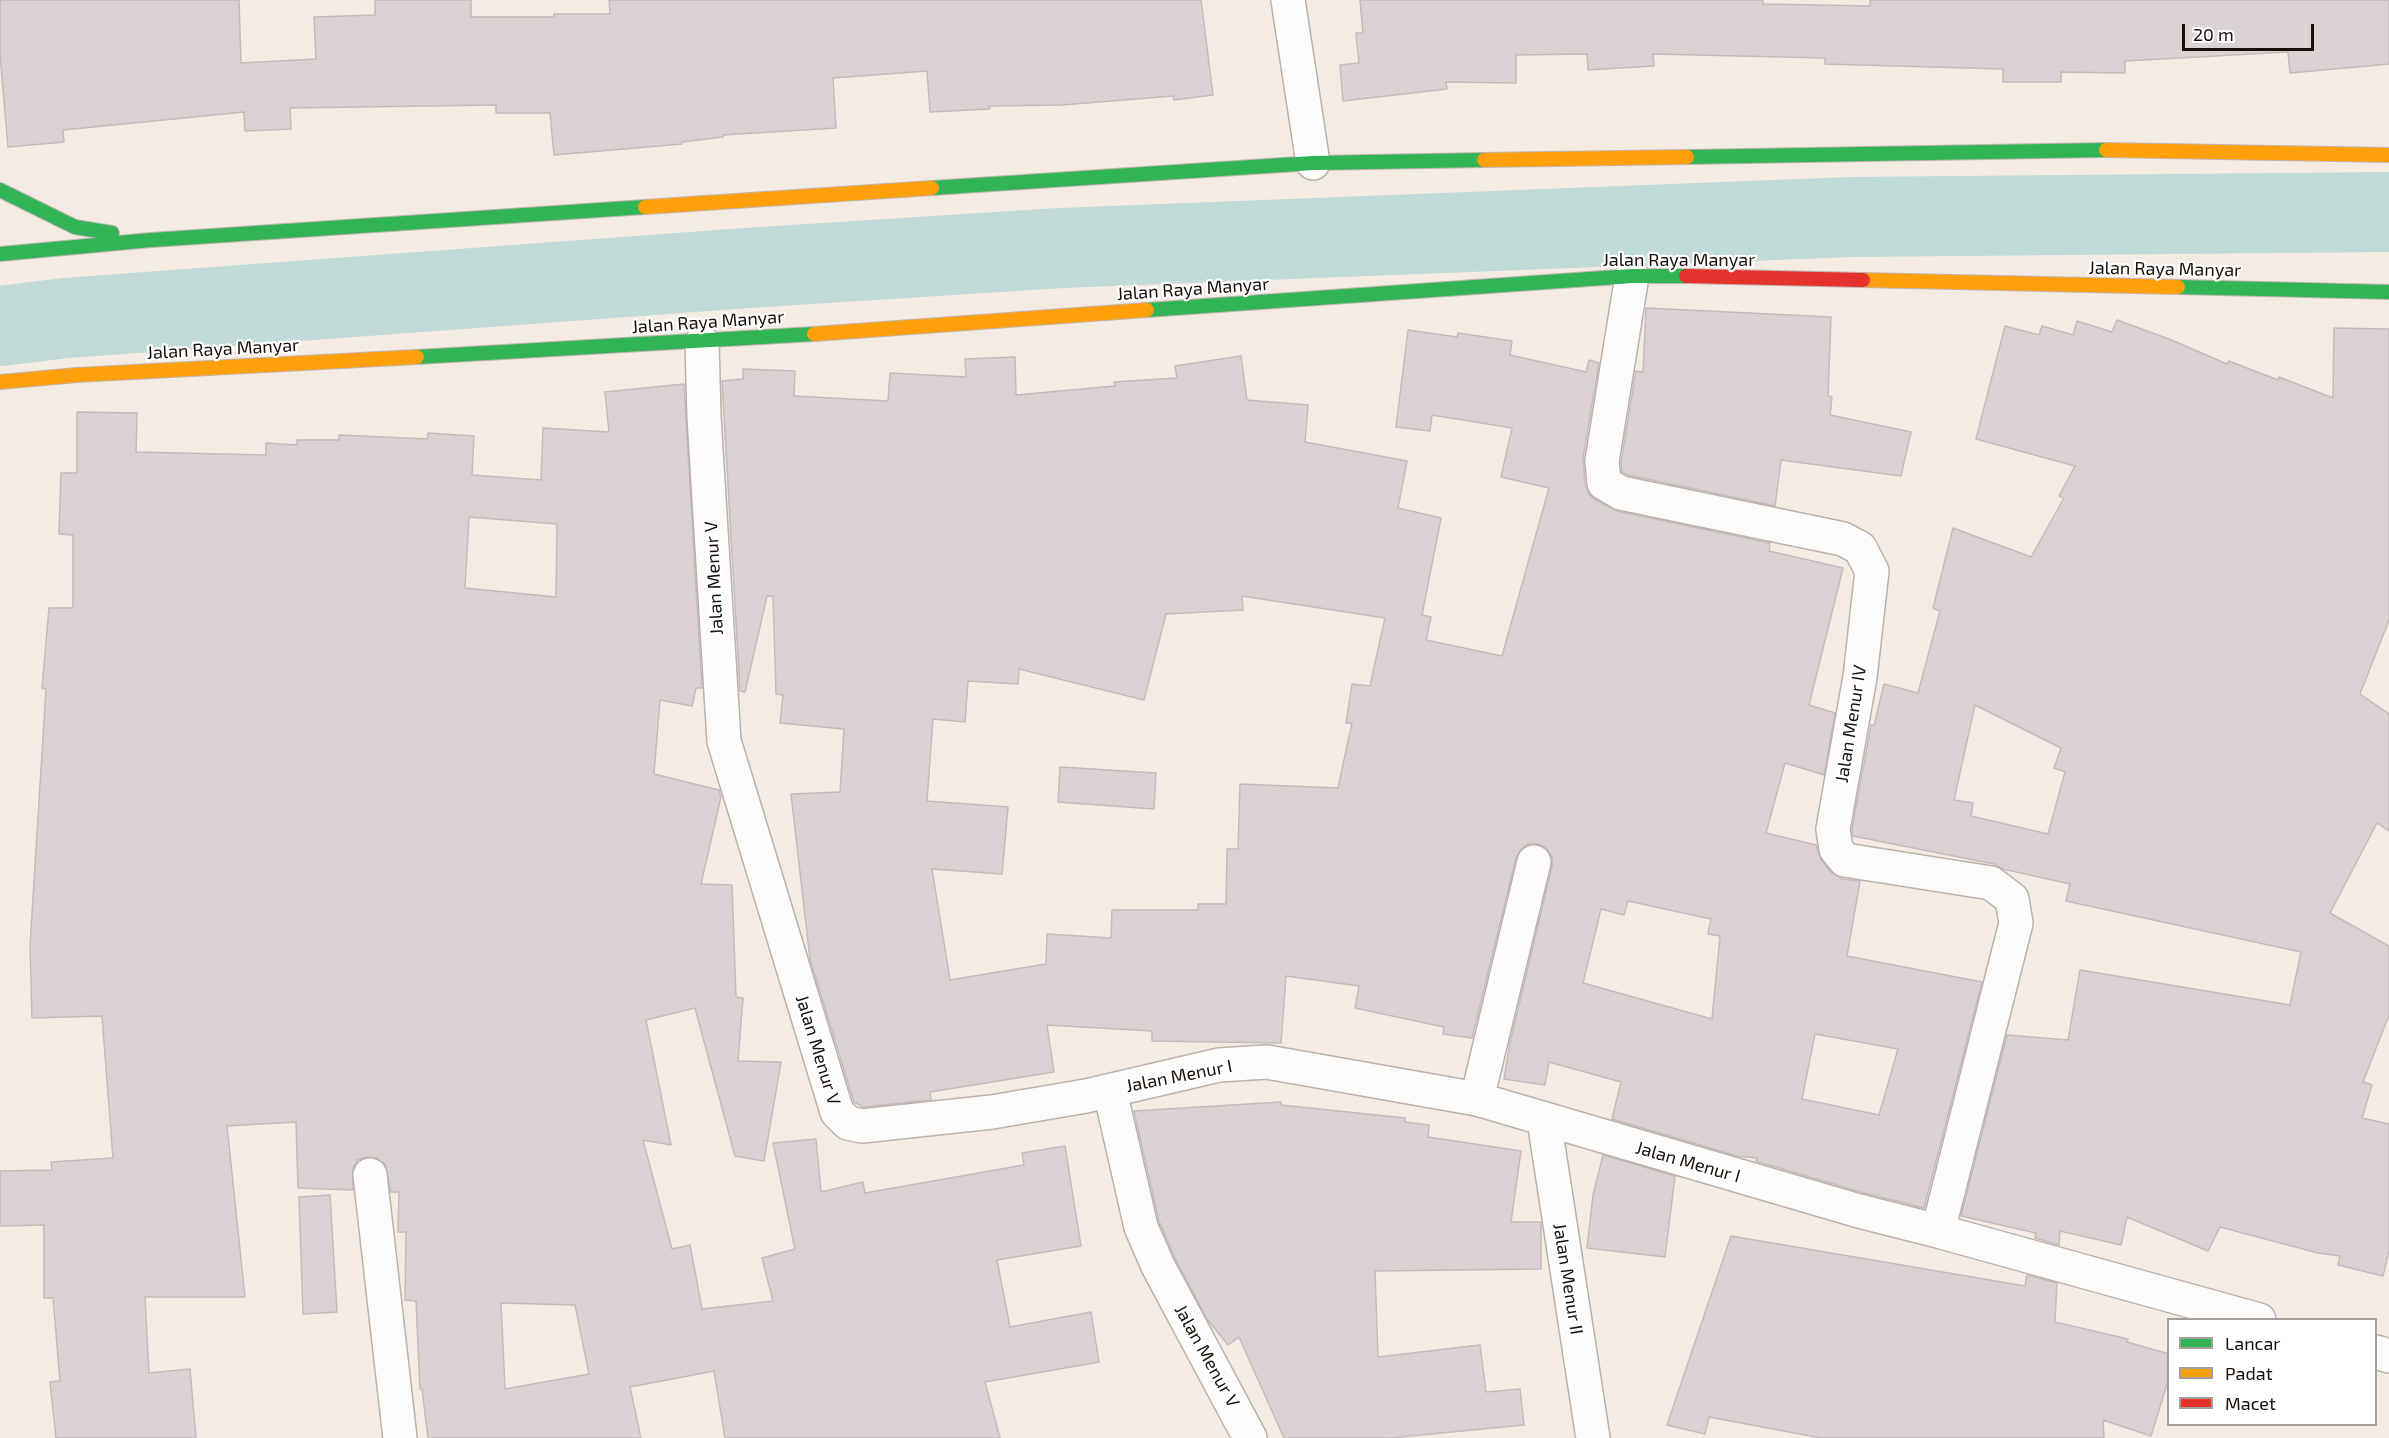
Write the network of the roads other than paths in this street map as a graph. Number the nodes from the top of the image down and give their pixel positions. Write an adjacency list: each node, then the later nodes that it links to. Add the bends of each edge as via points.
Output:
1 (1288, 0): 3 (street)
2 (2389, 155): 3 (main road, via 2136,149)
3 (1313, 163): 5 (main road)
4 (0, 190): 5 (main road, via 75,227)
5 (152, 240): 6 (main road)
6 (0, 254)
7 (1632, 276): 8 (main road, Jalan Raya Manyar); 9 (main road, Jalan Raya Manyar); 16 (street, Jalan Menur IV, via 1602,461 1604,483 1621,493 1843,539 1860,548 1872,571 1860,677 1833,829 1836,849 1845,860 1991,883 2012,899 2016,923)
8 (2389, 292)
9 (702, 342): 10 (main road, Jalan Raya Manyar); 12 (street, Jalan Menur V, via 724,741 837,1112 848,1123 862,1126 992,1112)
10 (0, 382)
11 (1534, 862): 13 (street)
12 (1110, 1091): 13 (street, Jalan Menur I, via 1219,1065 1267,1062); 19 (street, Jalan Menur V, via 1141,1227)
13 (1477, 1099): 14 (street, Jalan Menur I)
14 (1544, 1120): 16 (street, Jalan Menur I); 20 (street, Jalan Menur II)
15 (370, 1175): 18 (street)
16 (1938, 1231): 17 (street, Jalan Menur I)
17 (2252, 1318)
18 (400, 1438)
19 (1250, 1438)
20 (1593, 1438)

